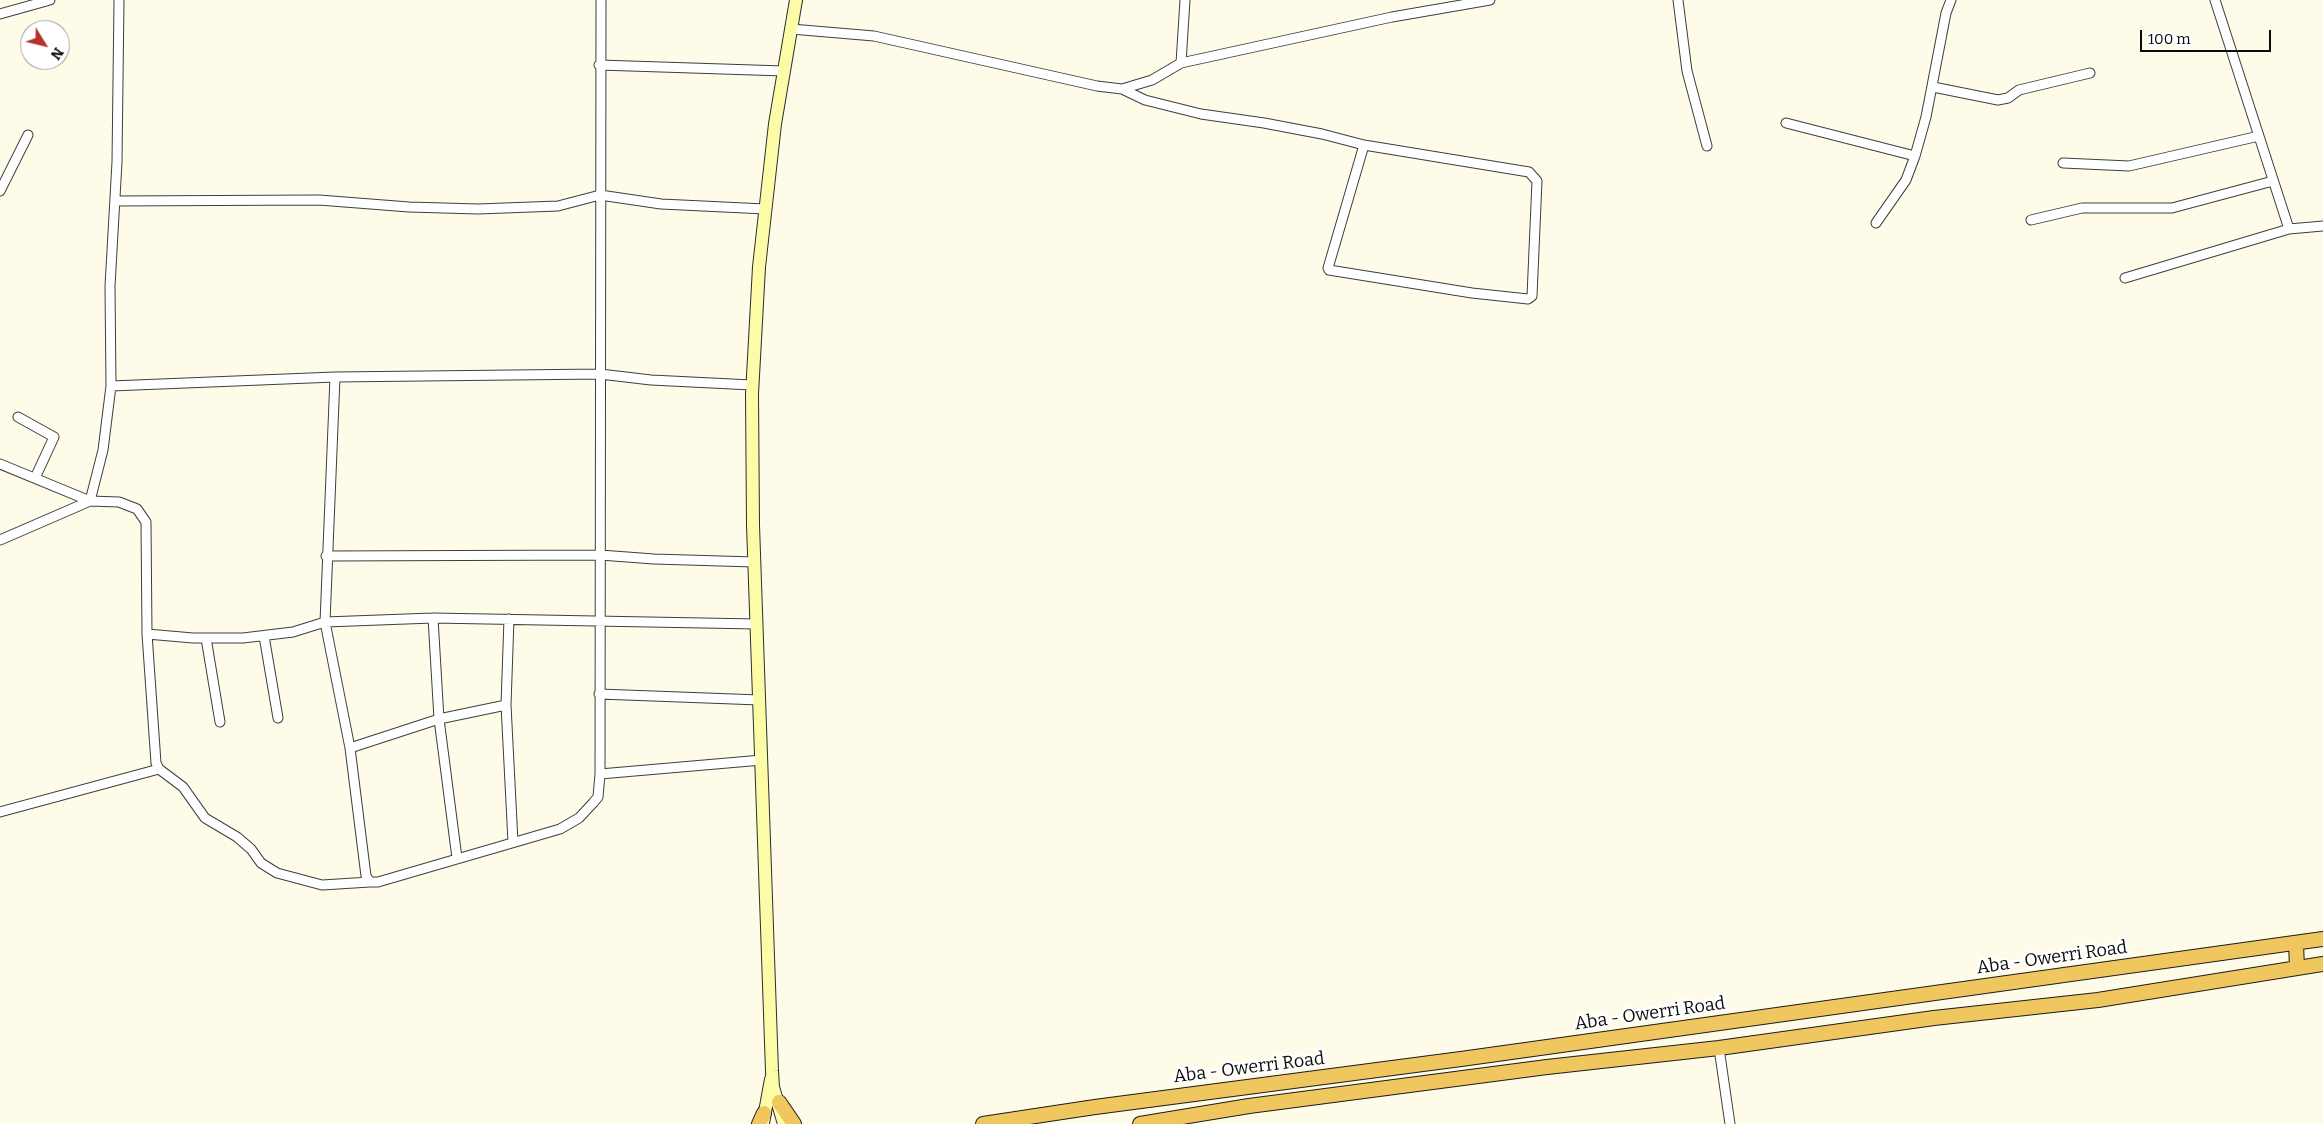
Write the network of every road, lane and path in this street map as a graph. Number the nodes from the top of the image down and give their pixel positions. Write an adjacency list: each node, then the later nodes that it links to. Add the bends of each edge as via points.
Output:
1 (50, 0): 10 (street)
2 (119, 0): 28 (street)
3 (600, 0): 13 (street)
4 (796, 0): 11 (main road)
5 (1184, 0): 12 (street)
6 (1490, 0): 12 (street, via 1392,17)
7 (1678, 0): 22 (street, via 1687,71)
8 (1951, 0): 16 (street)
9 (2214, 0): 20 (street)
10 (0, 14)
11 (791, 30): 14 (main road); 17 (street, via 874,36)
12 (1181, 63): 17 (street, via 1152,80)
13 (599, 65): 14 (street); 27 (street)
14 (784, 71): 29 (main road)
15 (2090, 74): 16 (street, via 2019,90 1998,100)
16 (1933, 87): 23 (street)
17 (1122, 89): 21 (street, via 1145,100 1201,114 1312,132)
18 (1786, 123): 23 (street)
19 (28, 135): 26 (street)
20 (2259, 136): 24 (street, via 2129,166); 25 (street)
21 (1364, 145): 21 (street, via 1533,175 1537,181 1532,296 1528,300 1472,293 1329,270)
22 (1707, 146)
23 (1915, 156): 31 (street, via 1906,180)
24 (2062, 163)
25 (2273, 181): 30 (street, via 2172,208 2082,208); 33 (street)
26 (0, 191)
27 (600, 196): 28 (street, via 558,206 478,208 320,200); 29 (street, via 661,204); 35 (street)
28 (115, 201): 38 (street, via 110,286)
29 (765, 209): 37 (main road)
30 (2031, 220)
31 (1876, 223)
32 (2323, 226): 33 (street)
33 (2289, 229): 34 (street)
34 (2125, 278)
35 (600, 374): 36 (street); 37 (street, via 651,380); 44 (street)
36 (335, 377): 38 (street); 45 (street)
37 (752, 384): 46 (main road)
38 (110, 386): 42 (street, via 102,450)
39 (18, 417): 41 (street, via 54,437)
40 (0, 464): 41 (street)
41 (35, 478): 42 (street)
42 (90, 501): 43 (street); 52 (street, via 120,502 136,509 146,522)
43 (0, 540)
44 (600, 555): 45 (street); 46 (street); 49 (street)
45 (326, 556): 50 (street)
46 (754, 562): 51 (main road)
47 (433, 618): 48 (street); 50 (street); 59 (street)
48 (509, 620): 49 (street); 57 (street)
49 (599, 621): 51 (street); 55 (street)
50 (325, 622): 53 (street, via 293,632); 61 (street)
51 (757, 624): 56 (main road)
52 (147, 634): 54 (street); 63 (street)
53 (264, 636): 54 (street); 58 (street)
54 (206, 638): 60 (street)
55 (599, 694): 56 (street); 64 (street)
56 (760, 700): 62 (main road)
57 (506, 705): 59 (street); 66 (street)
58 (278, 718)
59 (439, 719): 61 (street); 67 (street)
60 (220, 722)
61 (350, 748): 68 (street, via 366,876)
62 (762, 760): 64 (street); 75 (main road)
63 (159, 769): 65 (street); 68 (street, via 183,787 205,818 238,837 261,863 276,872 322,885)
64 (600, 774): 66 (street, via 598,797 579,818 560,829)
65 (0, 812)
66 (513, 842): 67 (street)
67 (457, 858): 68 (street)
68 (370, 882)
69 (2323, 939): 70 (highway, Aba - Owerri Road)
70 (2296, 943): 72 (highway); 74 (highway, Aba - Owerri Road)
71 (2323, 964): 72 (highway)
72 (2297, 968): 73 (highway, via 2098,1000 1928,1019)
73 (1719, 1048): 76 (highway); 83 (street)
74 (1461, 1059): 76 (highway); 81 (highway, Aba - Owerri Road)
75 (772, 1071): 77 (main road); 78 (main road)
76 (1462, 1078): 82 (highway)
77 (778, 1102): 79 (main road); 80 (highway)
78 (762, 1120)
79 (784, 1124)
80 (794, 1124)
81 (983, 1124)
82 (1140, 1124)
83 (1730, 1124)

